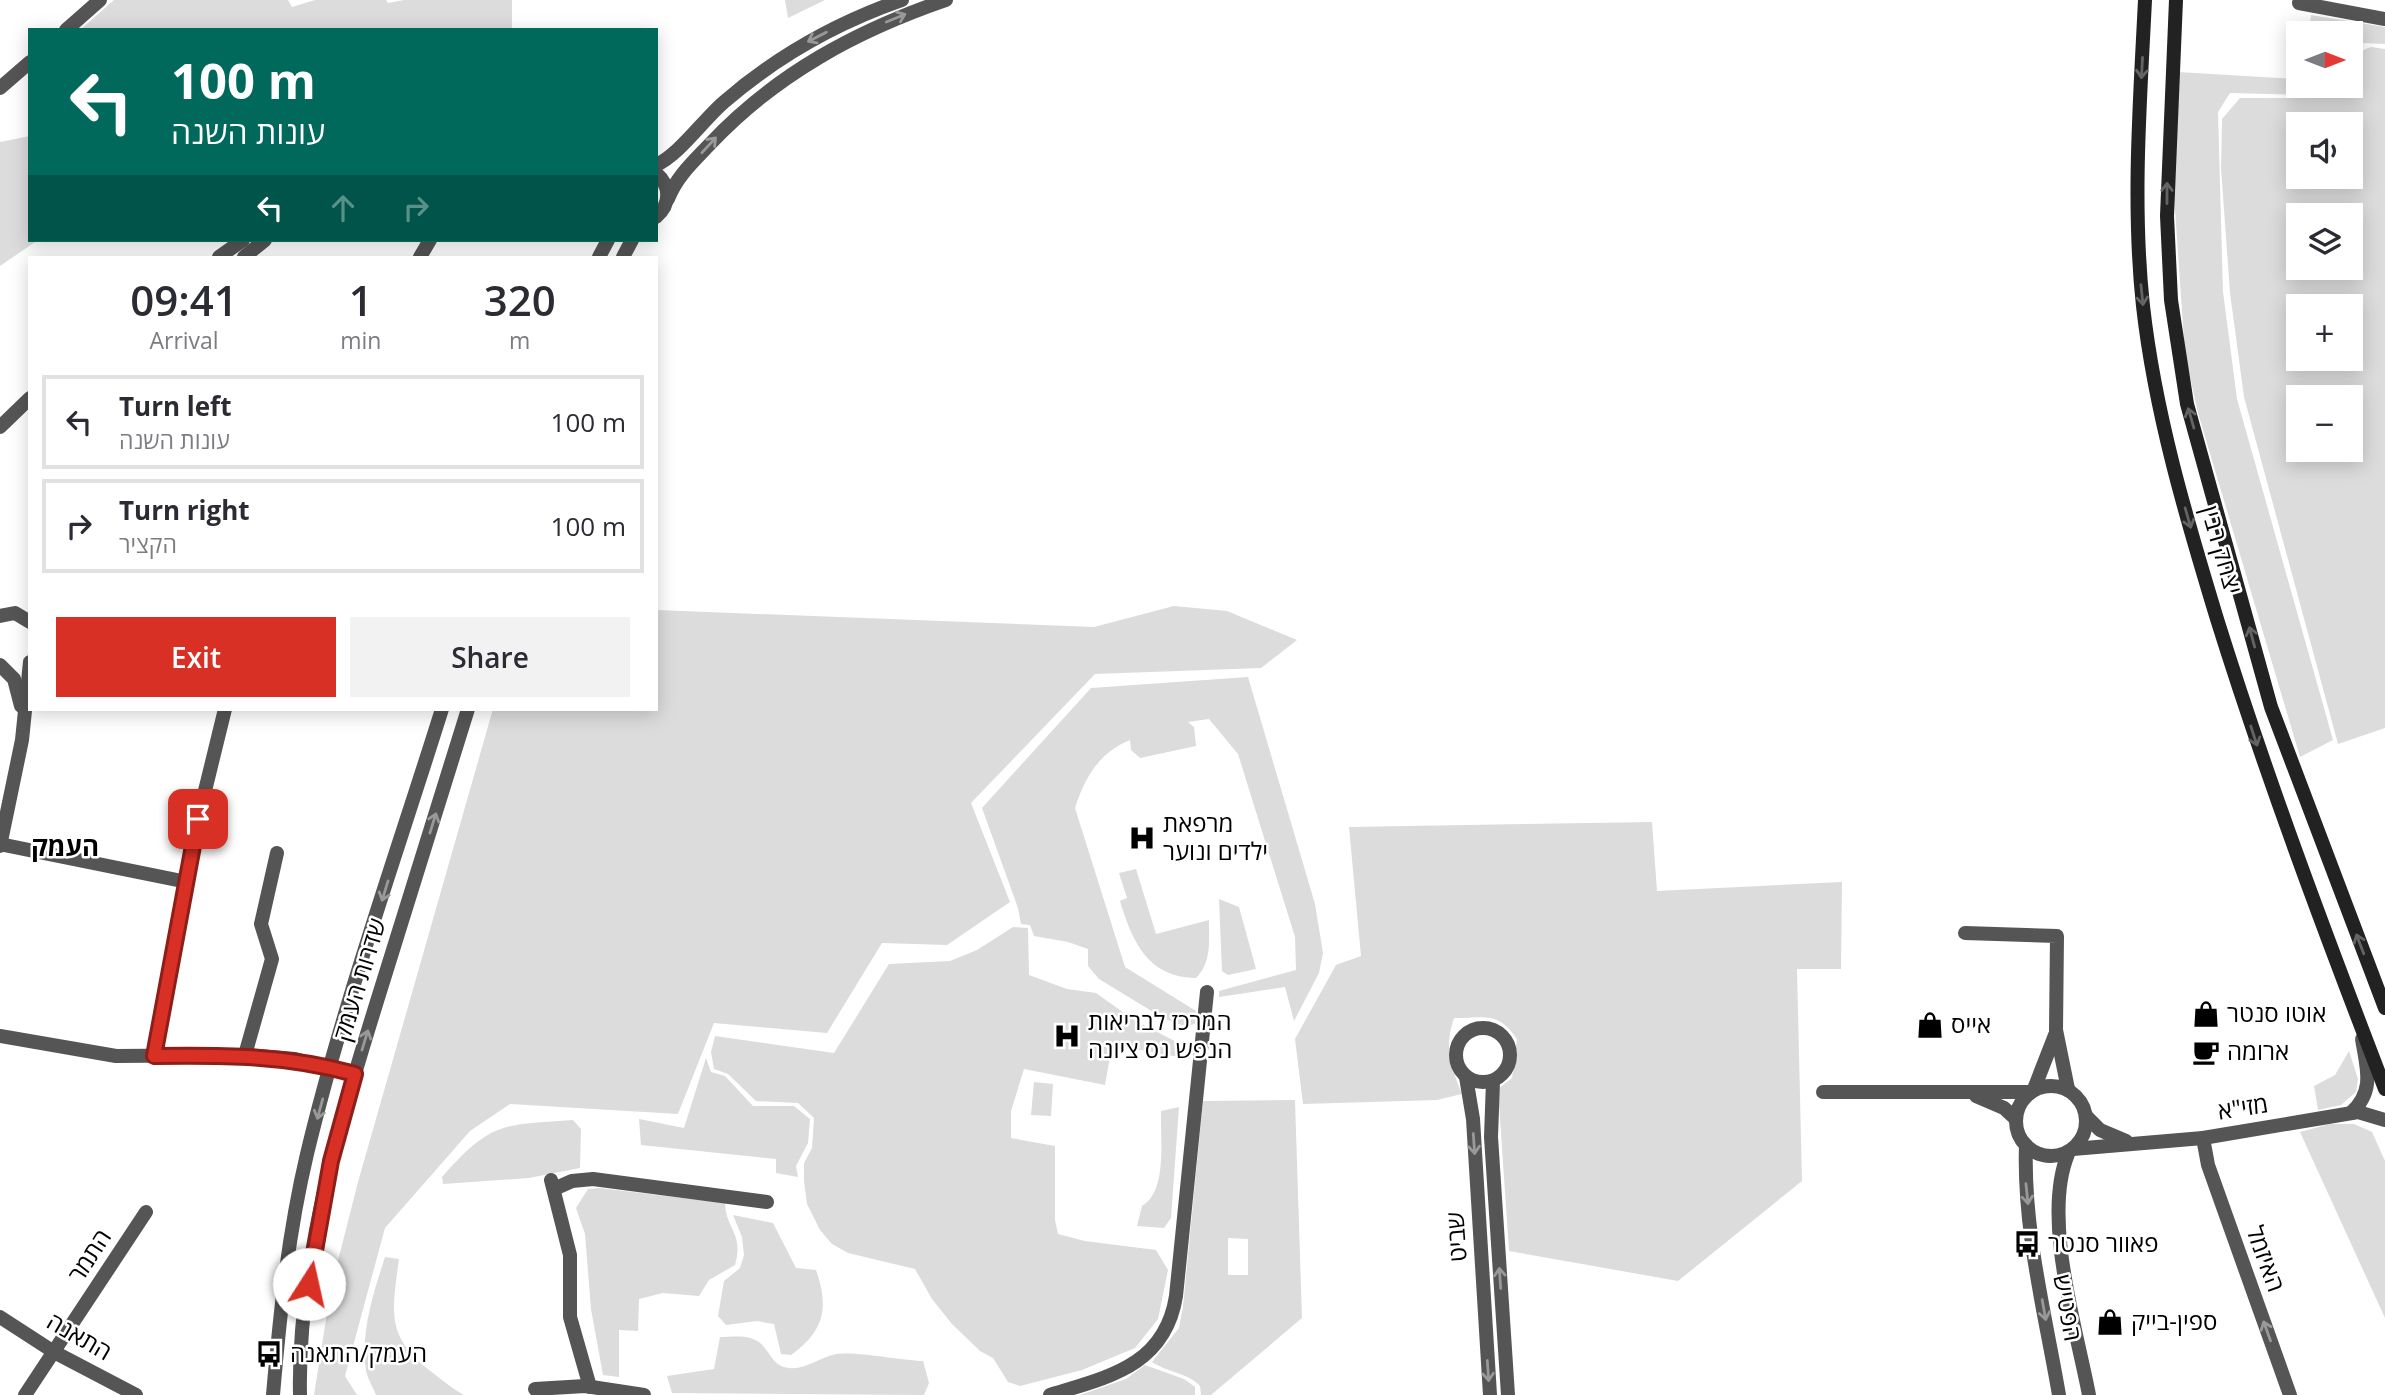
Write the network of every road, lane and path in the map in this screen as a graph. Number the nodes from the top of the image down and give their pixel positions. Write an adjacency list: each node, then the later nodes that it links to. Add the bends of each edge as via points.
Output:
1 (100, 0): 8 (street)
2 (902, 0): 11 (street, one-way to 11, via 842,24 784,56 723,103)
3 (946, 0): 13 (street, one-way to 3, via 677,179 717,136 787,76 846,40)
4 (2145, 0): 36 (main road, יצחק רבין, one-way to 36, via 2137,202 2140,280 2154,383 2204,577 2264,768)
5 (2176, 1): 35 (main road, יצחק רבין, one-way to 5, via 2271,707 2187,404 2173,313 2167,216)
6 (2299, 3): 7 (street)
7 (2385, 19)
8 (68, 28)
9 (28, 64): 10 (street)
10 (0, 88)
11 (658, 164)
12 (658, 175): 13 (street, via 666,185)
13 (668, 199): 14 (street)
14 (658, 214)
15 (240, 242): 17 (street)
16 (263, 242): 18 (street)
17 (220, 256)
18 (245, 256)
19 (28, 400): 20 (street)
20 (0, 426)
21 (0, 616): 22 (street)
22 (27, 617)
23 (28, 660): 24 (street)
24 (0, 664): 29 (street, via 14,679)
25 (28, 681): 29 (street)
26 (225, 711): 32 (street)
27 (441, 711): 41 (street, שדרות העמק, one-way to 41)
28 (467, 711): 42 (street, שדרות העמק, one-way to 28)
29 (24, 724): 30 (street)
30 (0, 845): 32 (street)
31 (277, 853): 39 (street, via 261,924 272,959)
32 (187, 883): 40 (street)
33 (1965, 933): 37 (street, via 2057,936)
34 (1207, 992): 69 (street, via 1176,1296 1167,1328 1151,1350 1130,1366)
35 (2385, 1008)
36 (2360, 1024): 46 (main road, יצחק רבין); 50 (street, via 2368,1088)
37 (2056, 1030): 45 (street); 47 (street)
38 (0, 1035): 40 (street, via 116,1056)
39 (245, 1055): 40 (street); 41 (street)
40 (154, 1056)
41 (331, 1067): 42 (street); 66 (street, שדרות העמק, one-way to 66, via 294,1221)
42 (355, 1074): 67 (street, שדרות העמק, via 331,1161 305,1305)
43 (1466, 1077): 44 (street); 44 (street, via 1458,1066 1458,1045 1472,1030 1483,1028 1502,1036 1510,1056 1508,1066); 70 (street, שביט, one-way to 70)
44 (1493, 1081): 71 (street, שביט, one-way to 44, via 1491,1137)
45 (2068, 1089): 47 (street, via 2045,1086); 51 (street, via 2083,1105)
46 (2385, 1089)
47 (2032, 1091): 49 (street); 52 (street, via 2018,1108)
48 (1823, 1092): 49 (street)
49 (1968, 1093): 52 (street, via 1996,1103)
50 (2351, 1114): 53 (street, מזי"א); 54 (street, מזי"א)
51 (2086, 1116): 55 (street, מזי"א, via 2111,1137); 57 (street, via 2083,1134)
52 (2016, 1119): 56 (street)
53 (2385, 1120)
54 (2203, 1138): 55 (street, מזי"א); 74 (street, האיזמל, one-way to 54, via 2208,1165)
55 (2141, 1142): 57 (street, מזי"א)
56 (2025, 1145): 57 (street, via 2044,1155); 72 (street, הפטיש, one-way to 72, via 2032,1243)
57 (2070, 1152): 73 (street, הפטיש, via 2060,1173 2056,1206)
58 (766, 1202): 62 (street, via 593,1179 552,1184 570,1255 570,1317)
59 (146, 1212): 61 (street, התמר)
60 (0, 1317): 61 (street, התאנה)
61 (54, 1352): 64 (street, התמר); 65 (street, התאנה)
62 (590, 1387): 63 (street); 68 (street)
63 (536, 1389)
64 (25, 1395)
65 (136, 1395)
66 (273, 1395)
67 (300, 1395)
68 (645, 1395)
69 (1050, 1395)
70 (1489, 1395)
71 (1508, 1395)
72 (2059, 1395)
73 (2089, 1395)
74 (2290, 1395)

